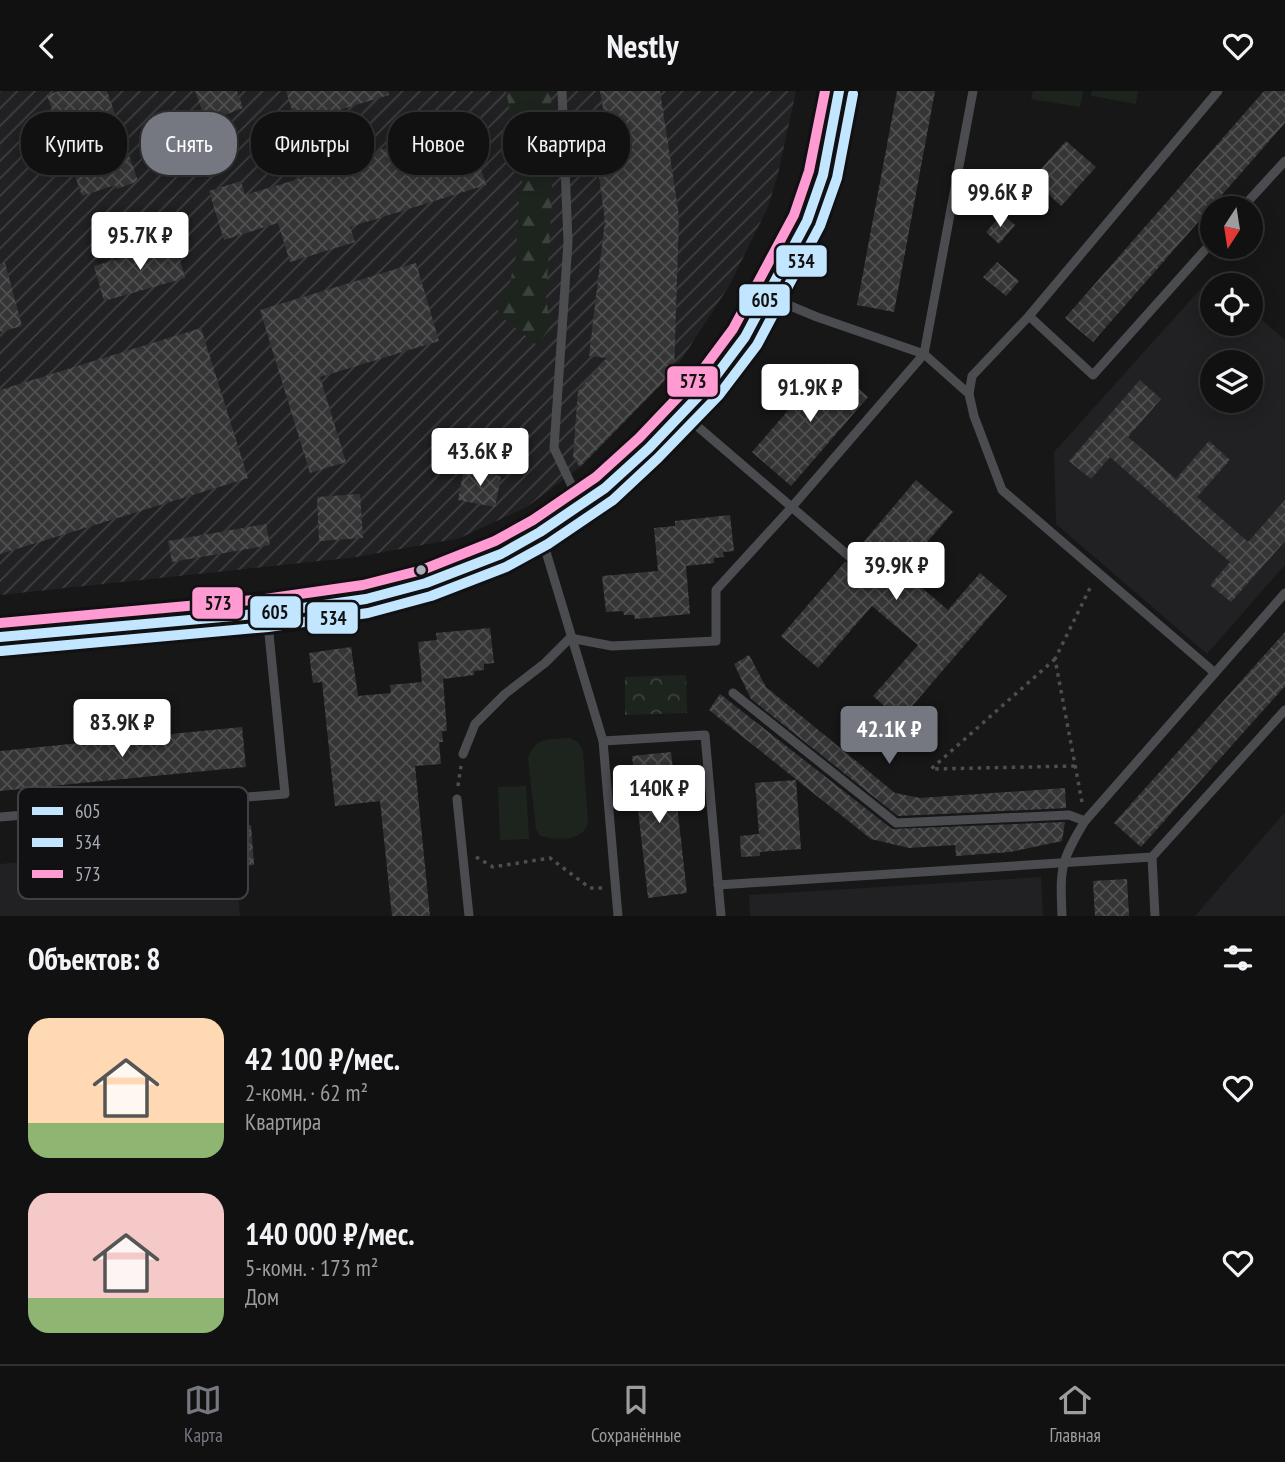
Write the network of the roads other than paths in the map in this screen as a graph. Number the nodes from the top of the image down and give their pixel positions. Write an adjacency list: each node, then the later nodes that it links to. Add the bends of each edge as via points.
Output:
1 (562, 91): 13 (lane, via 568,242 554,448)
2 (839, 91): 8 (street, via 819,187 807,221)
3 (973, 91): 10 (lane)
4 (1218, 91): 9 (lane)
5 (1285, 161): 6 (lane)
6 (1253, 196)
7 (1200, 256): 9 (lane, via 1093,375)
8 (767, 296): 10 (lane); 12 (street, via 745,337)
9 (1029, 316): 11 (lane, via 972,376)
10 (924, 354): 11 (lane); 14 (lane)
11 (969, 394): 21 (lane, via 1002,490)
12 (682, 413): 13 (street, via 605,488); 14 (lane)
13 (581, 504): 15 (street)
14 (791, 508): 16 (lane); 20 (lane, via 716,590 716,641 612,646)
15 (540, 532): 18 (street, via 501,554 425,583 366,599); 20 (lane)
16 (850, 557)
17 (1285, 593): 21 (lane)
18 (267, 613): 19 (street); 26 (lane, via 285,795)
19 (0, 637)
20 (570, 638): 24 (lane); 25 (lane, via 475,724)
21 (1215, 673): 30 (lane)
22 (733, 693): 30 (lane, via 897,823 1069,815)
23 (1285, 710): 31 (lane)
24 (603, 741): 33 (lane, via 705,735); 35 (lane)
25 (463, 754)
26 (248, 798)
27 (457, 799): 34 (lane)
28 (18, 816): 29 (lane)
29 (0, 817)
30 (1085, 821): 32 (lane)
31 (1152, 857): 32 (lane); 38 (lane)
32 (1063, 864): 33 (lane); 37 (lane)
33 (718, 884): 36 (lane)
34 (469, 916)
35 (618, 916)
36 (721, 916)
37 (1062, 916)
38 (1155, 916)

